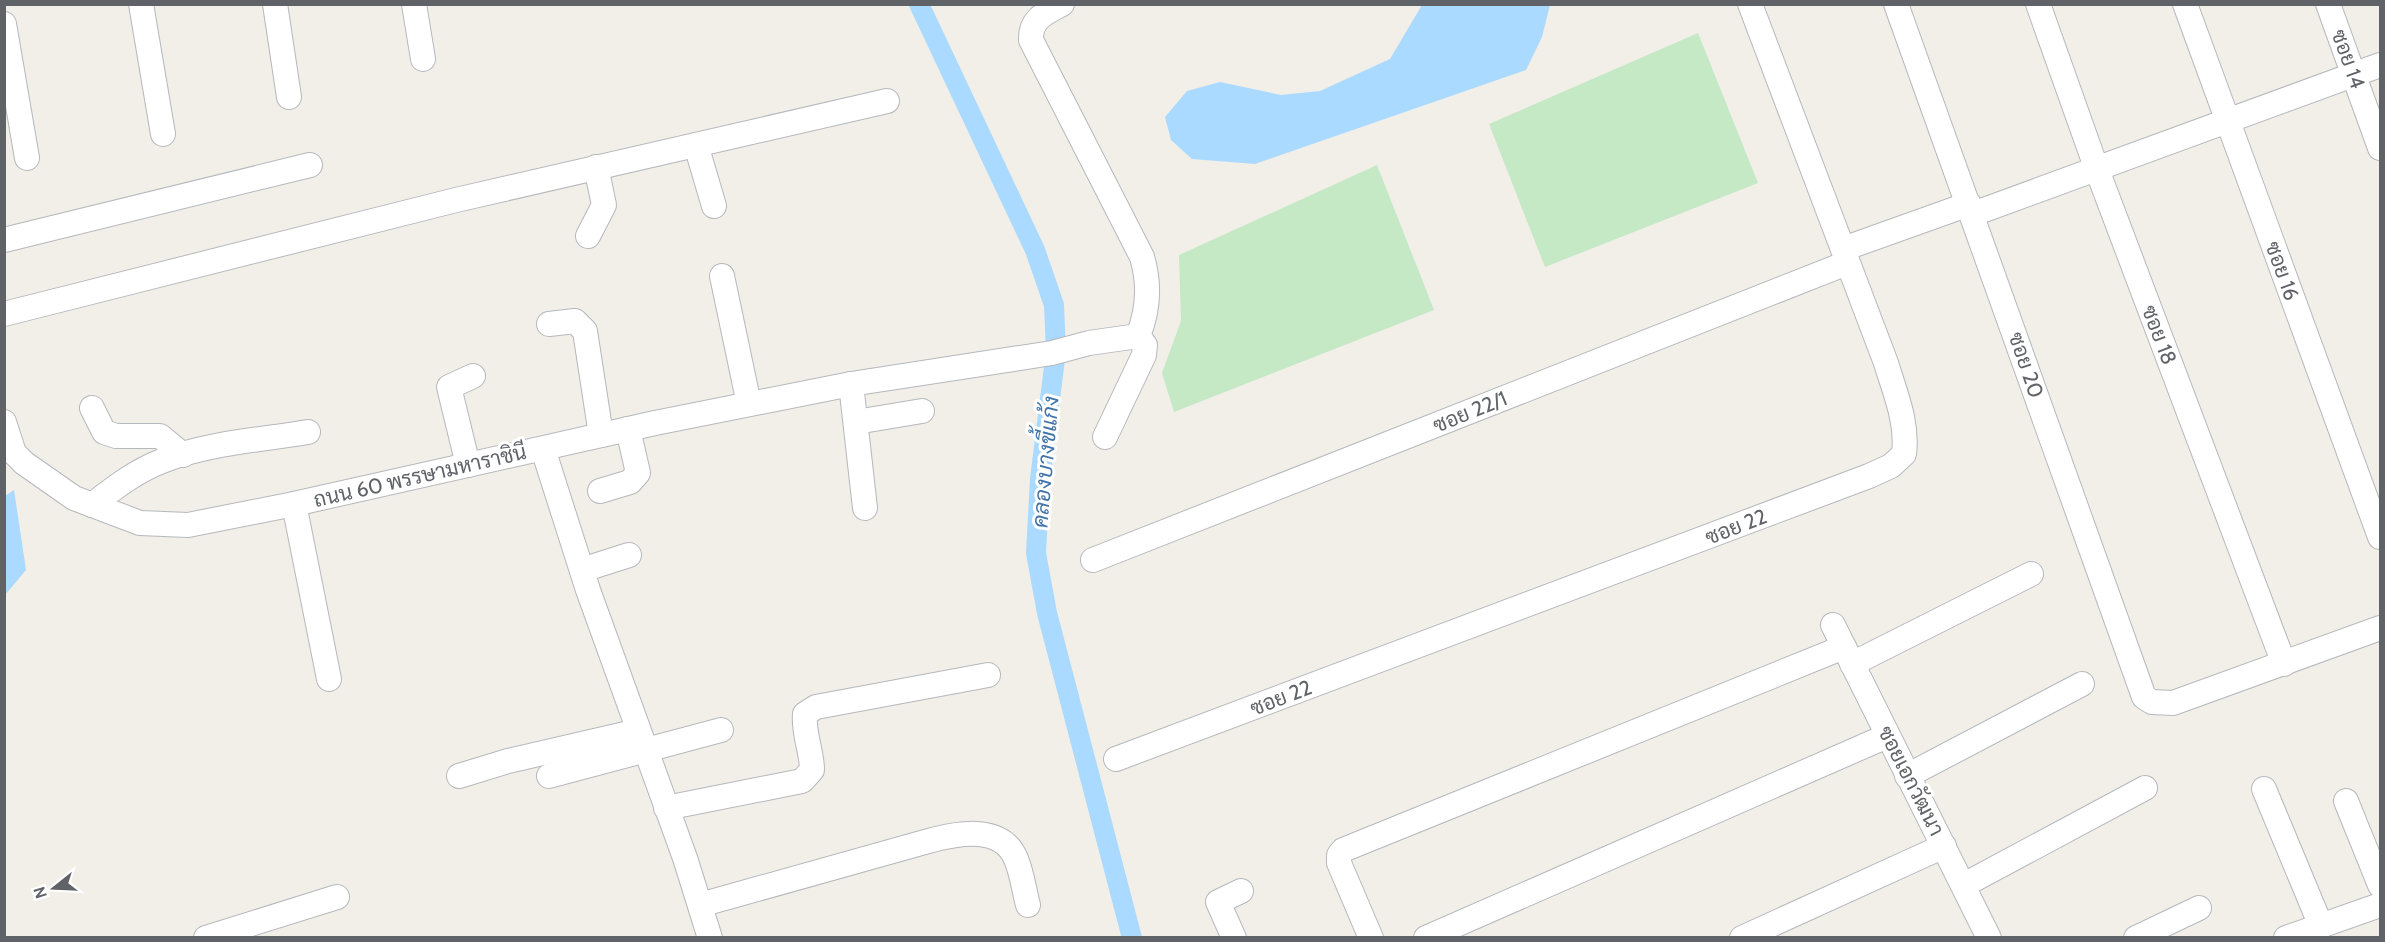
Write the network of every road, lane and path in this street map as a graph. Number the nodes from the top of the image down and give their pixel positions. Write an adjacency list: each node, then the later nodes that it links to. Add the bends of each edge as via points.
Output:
1 (141, 4): 17 (street)
2 (275, 4): 14 (street)
3 (414, 4): 11 (street)
4 (1062, 4): 32 (street, via 1036,20 1031,40 1143,257 1148,298)
5 (1750, 4): 28 (street, ซอย 22)
6 (1896, 4): 25 (street, ซอย 20)
7 (2038, 4): 23 (street, ซอย 18)
8 (2185, 4): 16 (street, ซอย 16)
9 (2328, 4): 13 (street, ซอย 14)
10 (4, 24): 20 (street)
11 (423, 59)
12 (2380, 65): 13 (street, ซอย 22/1)
13 (2353, 74): 16 (street, ซอย 22/1); 19 (street, ซอย 14)
14 (289, 97)
15 (887, 101): 18 (street)
16 (2227, 120): 23 (street, ซอย 22/1); 52 (street, ซอย 16)
17 (163, 134)
18 (696, 145): 22 (street); 24 (street)
19 (2380, 148)
20 (27, 158)
21 (310, 165): 27 (street)
22 (596, 167): 26 (street, via 604,205); 30 (street)
23 (2096, 167): 25 (street, ซอย 22/1); 60 (street, ซอย 18)
24 (714, 206)
25 (1971, 209): 28 (street, ซอย 22/1); 60 (street, ซอย 20, via 2144,697 2152,702 2173,703)
26 (588, 236)
27 (4, 240)
28 (1845, 256): 54 (street, ซอย 22/1); 67 (street, ซอย 22, via 1901,410 1906,438 1904,454 1891,466)
29 (722, 276): 35 (street)
30 (4, 314)
31 (549, 324): 42 (street, via 575,321 585,331)
32 (1138, 336): 34 (street); 43 (street, via 1145,345 1144,354)
33 (473, 376): 47 (street, via 449,387)
34 (851, 384): 35 (street); 39 (street)
35 (749, 405): 40 (street)
36 (92, 408): 45 (street, via 104,432 116,436 160,436)
37 (921, 411): 39 (street)
38 (4, 422): 46 (street, ถนน 60 พรรษามหาราชินี)
39 (856, 422): 51 (street)
40 (628, 429): 42 (street); 48 (street, via 638,473 630,482)
41 (308, 432): 45 (street)
42 (601, 435): 44 (street)
43 (1105, 437)
44 (543, 449): 47 (street, ถนน 60 พรรษามหาราชินี); 55 (street, ถนน 60 พรรษามหาราชินี)
45 (183, 455): 50 (street, via 126,479)
46 (9, 456): 50 (street, ถนน 60 พรรษามหาราชินี, via 74,498)
47 (468, 465): 49 (street, ถนน 60 พรรษามหาราชินี)
48 (600, 491)
49 (294, 504): 50 (street, ถนน 60 พรรษามหาราชินี, via 188,525 140,523); 62 (street)
50 (92, 505)
51 (865, 508)
52 (2380, 537)
53 (629, 555): 55 (street)
54 (1093, 560)
55 (582, 570): 66 (street, ถนน 60 พรรษามหาราชินี)
56 (2031, 574): 59 (street)
57 (1833, 625): 59 (street, ซอยเอกวัฒนา)
58 (2380, 628): 60 (street)
59 (1848, 656): 65 (street, ซอยเอกวัฒนา); 88 (street, via 1343,850 1339,863)
60 (2284, 664)
61 (988, 675): 74 (street, via 816,707 806,714 804,729 812,770 802,781)
62 (329, 679)
63 (2082, 684): 70 (street)
64 (721, 730): 66 (street)
65 (1887, 736): 70 (street, ซอยเอกวัฒนา); 89 (street)
66 (642, 741): 68 (street, via 508,761); 69 (street); 74 (street, ถนน 60 พรรษามหาราชินี)
67 (1116, 759)
68 (459, 776)
69 (549, 776)
70 (1907, 776): 75 (street, ซอยเอกวัฒนา)
71 (2145, 788): 76 (street)
72 (2264, 789): 84 (street)
73 (2346, 801): 77 (street)
74 (666, 808): 80 (street, ถนน 60 พรรษามหาราชินี)
75 (1944, 846): 76 (street, ซอยเอกวัฒนา); 90 (street)
76 (1964, 885): 91 (street, ซอยเอกวัฒนา)
77 (2380, 885)
78 (1241, 891): 87 (street, via 1218,902)
79 (337, 897): 85 (street)
80 (700, 905): 81 (street, via 954,834 978,834 1006,843 1016,858); 86 (street, ถนน 60 พรรษามหาราชินี)
81 (1028, 905)
82 (2380, 905): 84 (street)
83 (2199, 908): 92 (street)
84 (2321, 926): 93 (street)
85 (206, 938)
86 (710, 938)
87 (1233, 938)
88 (1371, 938)
89 (1426, 938)
90 (1742, 938)
91 (1989, 938)
92 (2136, 938)
93 (2286, 938)

